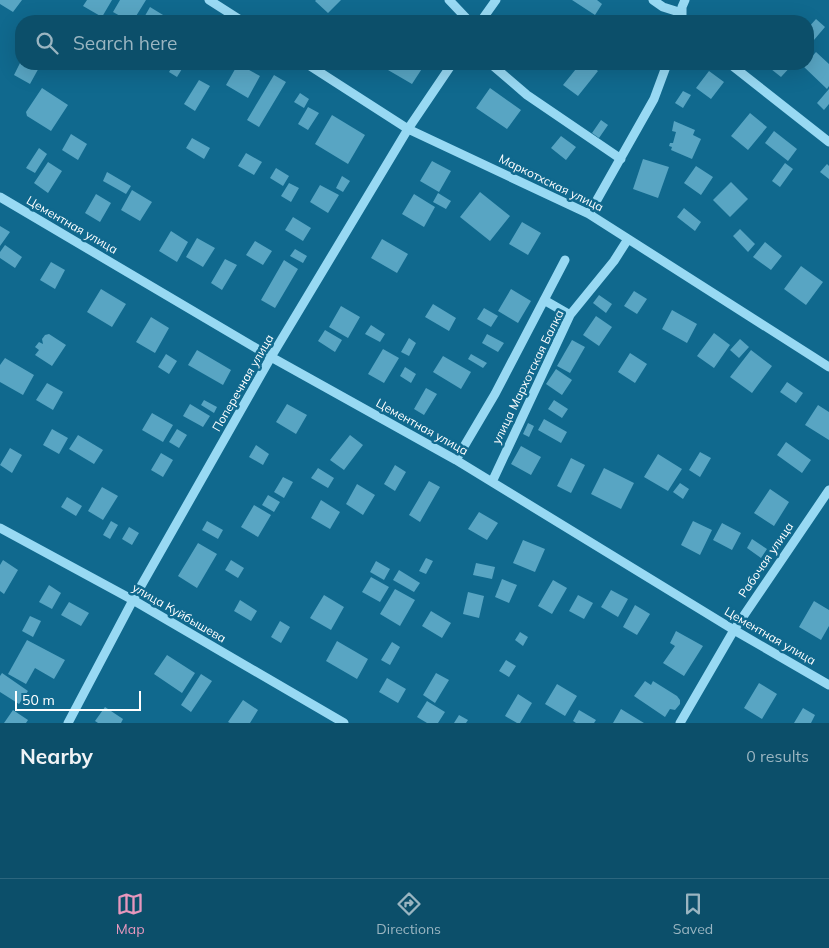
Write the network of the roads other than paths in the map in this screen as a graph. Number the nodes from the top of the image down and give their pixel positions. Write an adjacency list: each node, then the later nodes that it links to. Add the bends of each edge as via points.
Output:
1 (209, 0): 6 (street)
2 (449, 0): 7 (street)
3 (496, 0): 8 (street)
4 (653, 0): 9 (street)
5 (685, 0): 10 (street)
6 (233, 15)
7 (463, 15)
8 (485, 15)
9 (678, 15)
10 (682, 15)
11 (316, 70): 16 (street, Маркотхская улица)
12 (448, 70): 16 (street, Поперечная улица)
13 (498, 70): 18 (street, via 528,95)
14 (664, 70): 18 (street, via 654,99)
15 (738, 70): 17 (street)
16 (408, 129): 20 (street, Маркотхская улица); 25 (street, Поперечная улица)
17 (829, 142)
18 (621, 159): 20 (street)
19 (0, 198): 25 (street, Цементная улица)
20 (589, 214): 21 (street, Маркотхская улица)
21 (628, 239): 24 (street, улица Мархотская Балка); 26 (street, Маркотхская улица)
22 (565, 260): 23 (street, улица Мархотская Балка)
23 (544, 300): 24 (street); 27 (street, улица Мархотская Балка)
24 (570, 315): 28 (street, улица Мархотская Балка)
25 (272, 357): 27 (street, Цементная улица); 31 (street, Поперечная улица)
26 (829, 368)
27 (456, 460): 28 (street, Цементная улица)
28 (492, 482): 32 (street, Цементная улица)
29 (829, 490): 32 (street, Рабочая улица)
30 (0, 528): 31 (street, улица Куйбышева)
31 (133, 600): 34 (street, Поперечная улица); 35 (street, улица Куйбышева)
32 (734, 630): 33 (street, Цементная улица); 36 (street, Рабочая улица)
33 (829, 685)
34 (68, 723)
35 (344, 723)
36 (680, 723)

